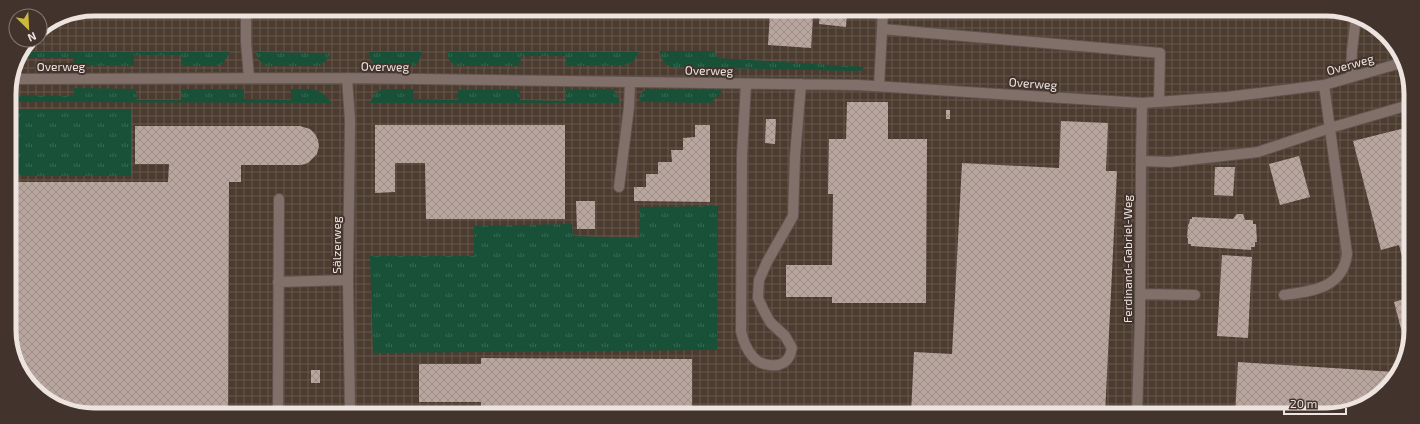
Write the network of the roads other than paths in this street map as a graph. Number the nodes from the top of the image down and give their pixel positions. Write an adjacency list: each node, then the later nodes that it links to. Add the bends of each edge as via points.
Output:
1 (246, 16): 7 (street)
2 (883, 16): 4 (street)
3 (1355, 22): 6 (street)
4 (882, 29): 14 (street); 15 (street, via 1160,53)
5 (1398, 64): 6 (street, Overweg)
6 (1351, 77): 13 (street, Overweg)
7 (249, 78): 8 (street, Overweg); 9 (street, Overweg)
8 (347, 78): 10 (street, Overweg); 22 (street, Sälzerweg, via 350,120)
9 (18, 79)
10 (630, 82): 11 (street, Overweg); 20 (street)
11 (746, 84): 12 (street, Overweg); 12 (street, via 742,155 741,331 746,348 754,358 769,366 786,361 792,348 785,336 770,322 758,298 759,280 793,216)
12 (801, 84): 14 (street, Overweg)
13 (1324, 85): 15 (street, Overweg); 18 (street)
14 (879, 86): 16 (street, Overweg)
15 (1159, 102): 16 (street, Overweg)
16 (1142, 103): 19 (street, Ferdinand-Gabriel-Weg)
17 (1404, 106): 18 (street)
18 (1330, 128): 19 (street, via 1258,152 1170,162); 26 (street, via 1347,254 1346,265 1338,277 1324,286)
19 (1140, 161): 24 (street, Ferdinand-Gabriel-Weg)
20 (619, 187)
21 (279, 199): 23 (street)
22 (348, 280): 23 (street); 28 (street, Sälzerweg)
23 (278, 282): 27 (street)
24 (1140, 294): 25 (street); 29 (street, Ferdinand-Gabriel-Weg)
25 (1194, 295)
26 (1284, 295)
27 (278, 408)
28 (350, 408)
29 (1137, 408)

